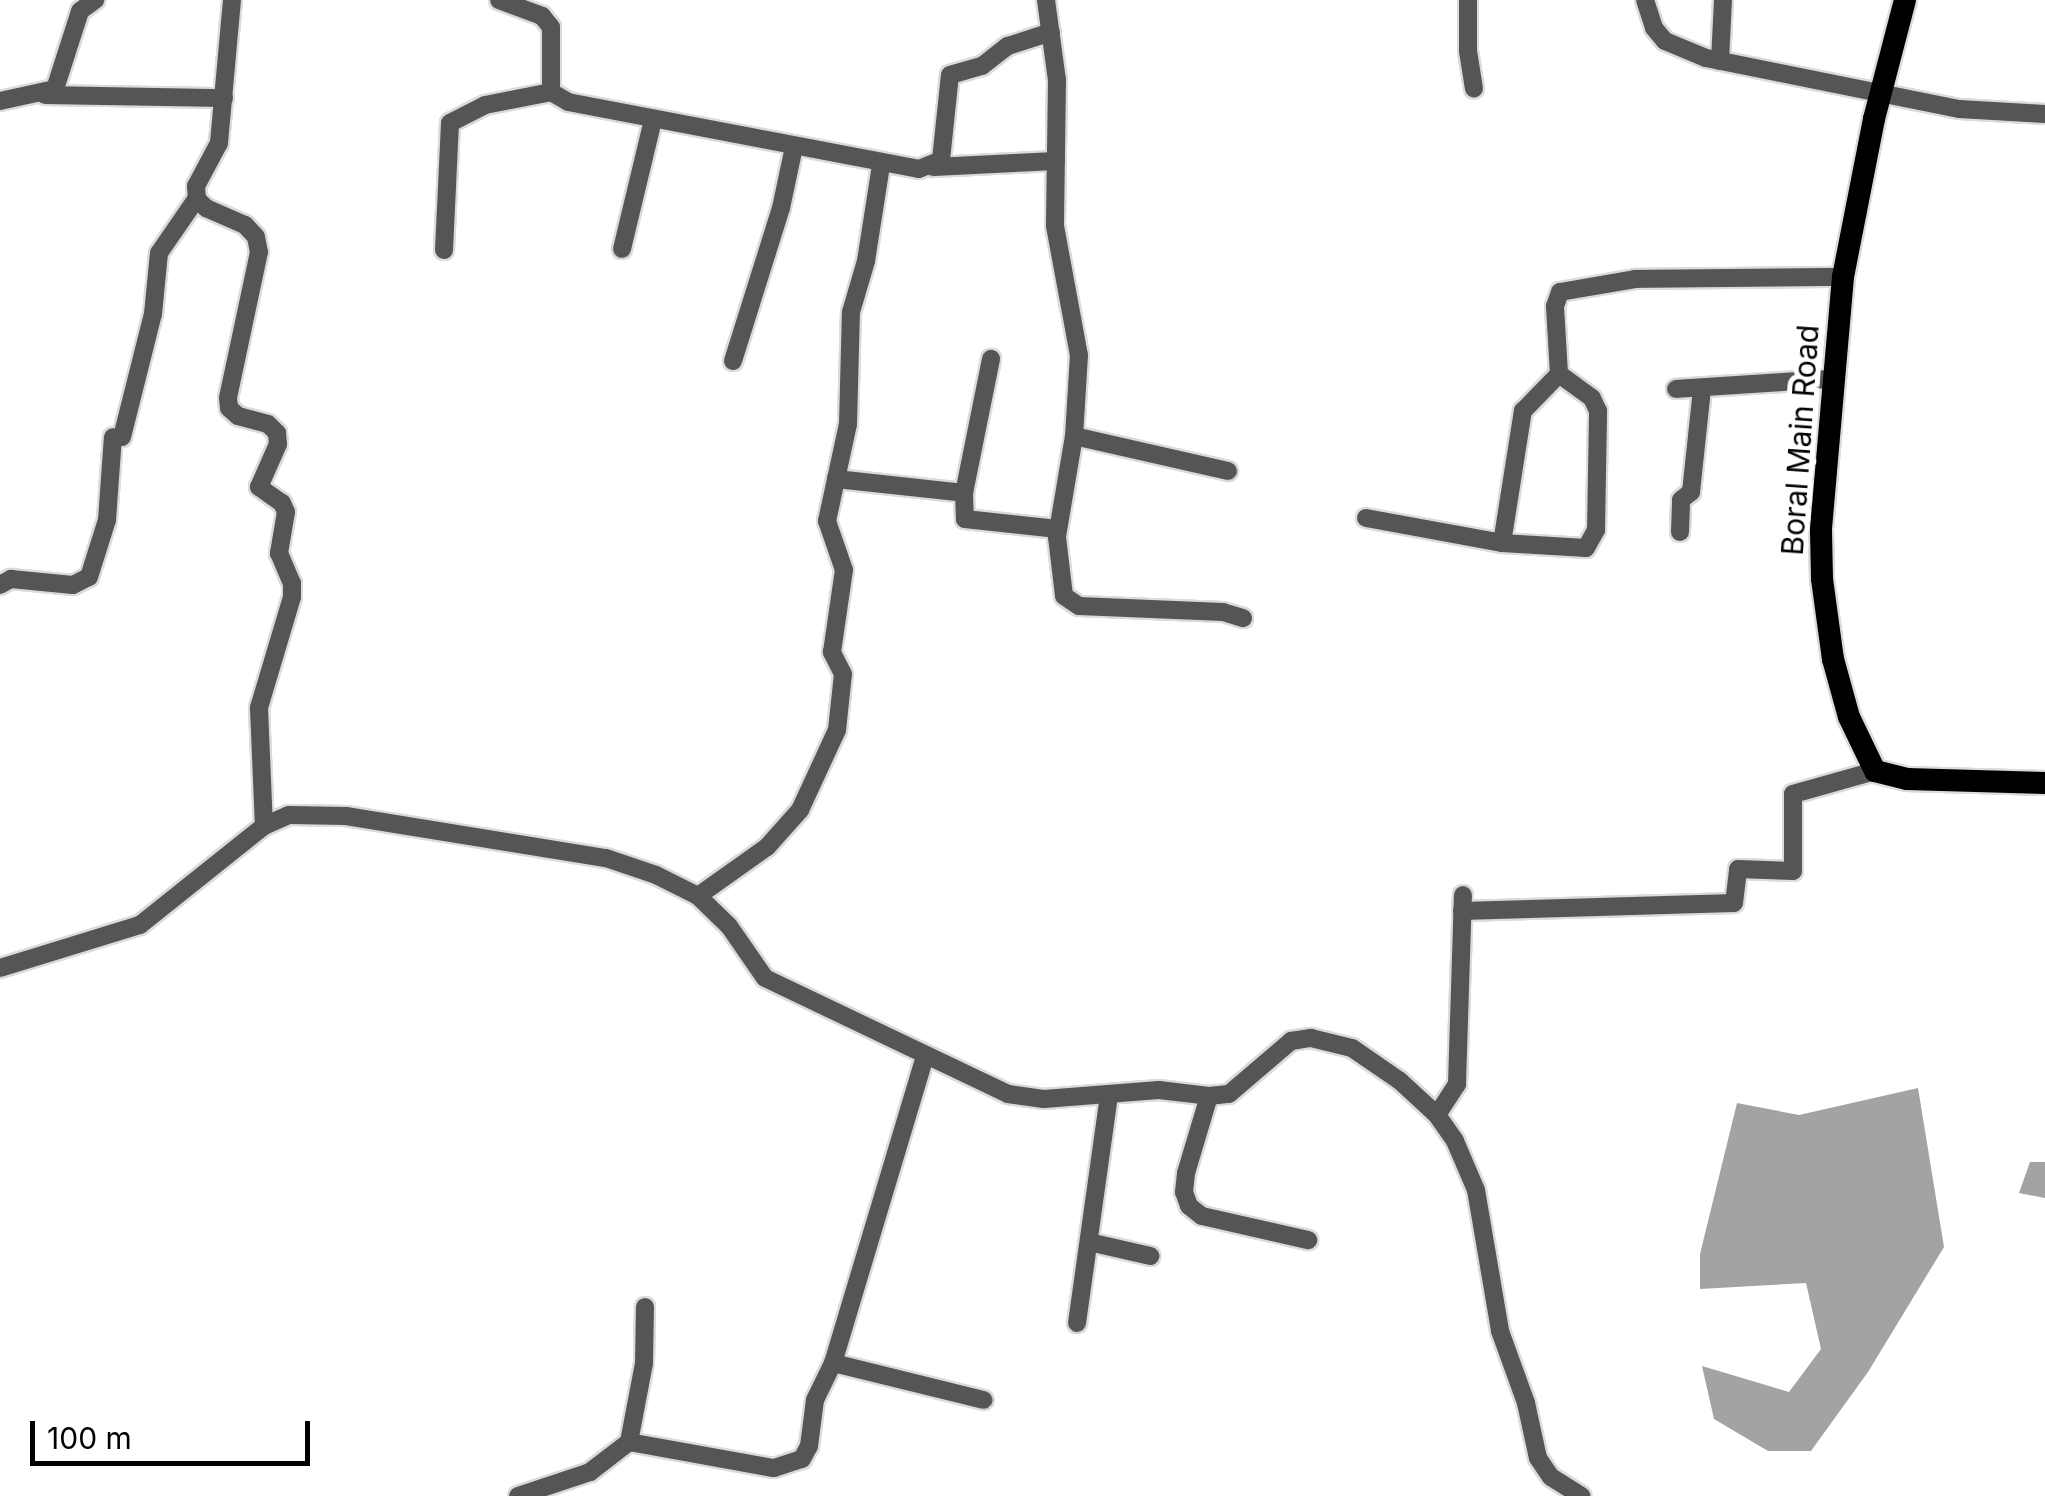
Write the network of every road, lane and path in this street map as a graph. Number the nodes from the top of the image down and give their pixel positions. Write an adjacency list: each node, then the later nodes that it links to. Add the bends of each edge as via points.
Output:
1 (95, 0): 15 (street, via 80,11 61,80)
2 (232, 0): 16 (street)
3 (498, 0): 9 (street)
4 (1046, 0): 10 (street)
5 (1468, 0): 12 (street)
6 (1644, 0): 11 (street, via 1665,41)
7 (1723, 0): 11 (street)
8 (1904, 0): 14 (main road, Boral Main Road)
9 (545, 8): 13 (street)
10 (1051, 32): 21 (street, via 1058,80); 23 (street, via 950,76 945,148)
11 (1720, 61): 14 (street)
12 (1474, 89)
13 (551, 92): 19 (street, via 568,102); 25 (street, via 485,105 450,123)
14 (1882, 93): 18 (street, via 1959,109); 27 (main road, Boral Main Road)
15 (45, 94): 16 (street); 17 (street)
16 (224, 98): 24 (street, via 219,143 196,186)
17 (0, 101)
18 (2045, 114)
19 (653, 120): 20 (street); 26 (street)
20 (794, 146): 22 (street); 29 (street)
21 (1056, 161): 23 (street); 34 (street, via 1055,226 1079,355)
22 (881, 165): 23 (street); 36 (street, via 851,312 848,424)
23 (933, 167)
24 (197, 198): 42 (street, via 159,253 153,314 117,437 107,520 89,577 74,585 12,579); 46 (street, via 256,238 229,408 277,433 258,487 286,512 279,554 292,597 259,708)
25 (444, 250)
26 (622, 250)
27 (1843, 277): 30 (street, via 1635,279 1563,289 1555,306); 31 (main road, Boral Main Road)
28 (991, 359): 37 (street)
29 (733, 361)
30 (1559, 374): 41 (street, via 1523,410); 41 (street, via 1598,410 1594,540 1568,549)
31 (1832, 379): 33 (street); 44 (main road, Boral Main Road, via 1822,578 1849,717)
32 (1676, 389): 33 (street)
33 (1702, 389): 40 (street)
34 (1074, 436): 35 (street); 39 (street)
35 (1228, 471)
36 (836, 479): 37 (street); 47 (street, via 827,521 844,570 832,652 843,674 837,730 800,810 768,847)
37 (964, 493): 39 (street, via 965,519)
38 (1366, 518): 41 (street)
39 (1058, 529): 43 (street, via 1061,584 1073,604)
40 (1680, 532)
41 (1502, 543)
42 (0, 585)
43 (1243, 618)
44 (1875, 771): 45 (main road, via 1907,780); 52 (street, via 1793,794 1793,871 1738,868 1734,902 1463,903 1457,1084)
45 (2045, 783)
46 (264, 826): 47 (street, via 289,815 415,826 606,858); 48 (street, via 140,925)
47 (698, 896): 49 (street, via 764,978)
48 (0, 968)
49 (925, 1057): 50 (street, via 1008,1094); 58 (street)
50 (1109, 1095): 51 (street, via 1159,1090); 54 (street)
51 (1209, 1096): 52 (street, via 1229,1094 1270,1054 1311,1038 1352,1048); 53 (street, via 1186,1173 1189,1206 1202,1216)
52 (1437, 1115): 62 (street, via 1476,1190 1500,1331 1538,1458 1551,1477)
53 (1308, 1240)
54 (1089, 1242): 55 (street); 57 (street)
55 (1150, 1256)
56 (645, 1307): 60 (street, via 644,1363)
57 (1077, 1323)
58 (833, 1363): 59 (street); 60 (street, via 815,1400 810,1446 788,1466)
59 (984, 1400)
60 (628, 1442): 61 (street, via 590,1472)
61 (518, 1496)
62 (1582, 1496)

